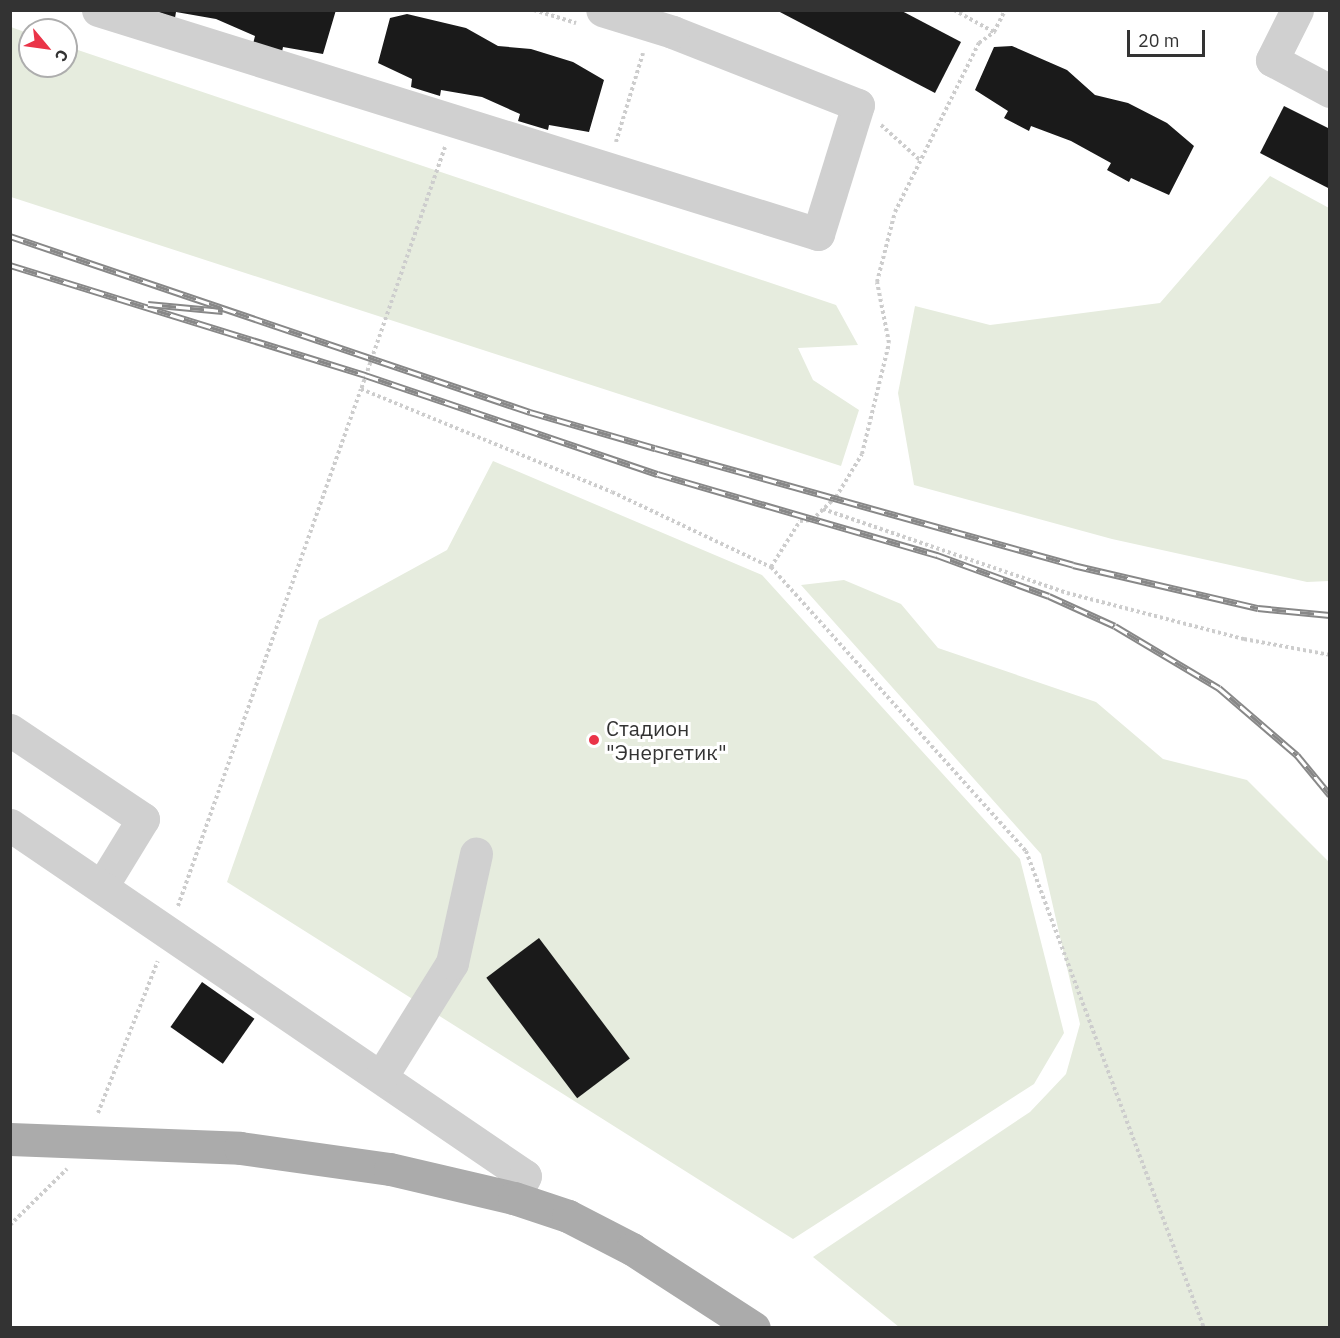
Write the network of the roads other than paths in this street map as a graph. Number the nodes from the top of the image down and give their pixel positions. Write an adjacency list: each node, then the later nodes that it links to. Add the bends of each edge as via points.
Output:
1 (98, 10): 3 (street, via 818,234 858,105 673,32)
2 (1297, 10): 4 (street, via 1272,60)
3 (591, 17)
4 (1329, 91)
5 (10, 730): 8 (street, via 143,819)
6 (10, 825): 8 (street)
7 (476, 854): 9 (street, via 452,963)
8 (102, 886): 9 (street)
9 (381, 1077): 11 (street, via 525,1176)
10 (10, 1139): 11 (main road, via 240,1148 319,1157)
11 (514, 1198): 12 (main road, via 568,1216 632,1249)
12 (754, 1328)

